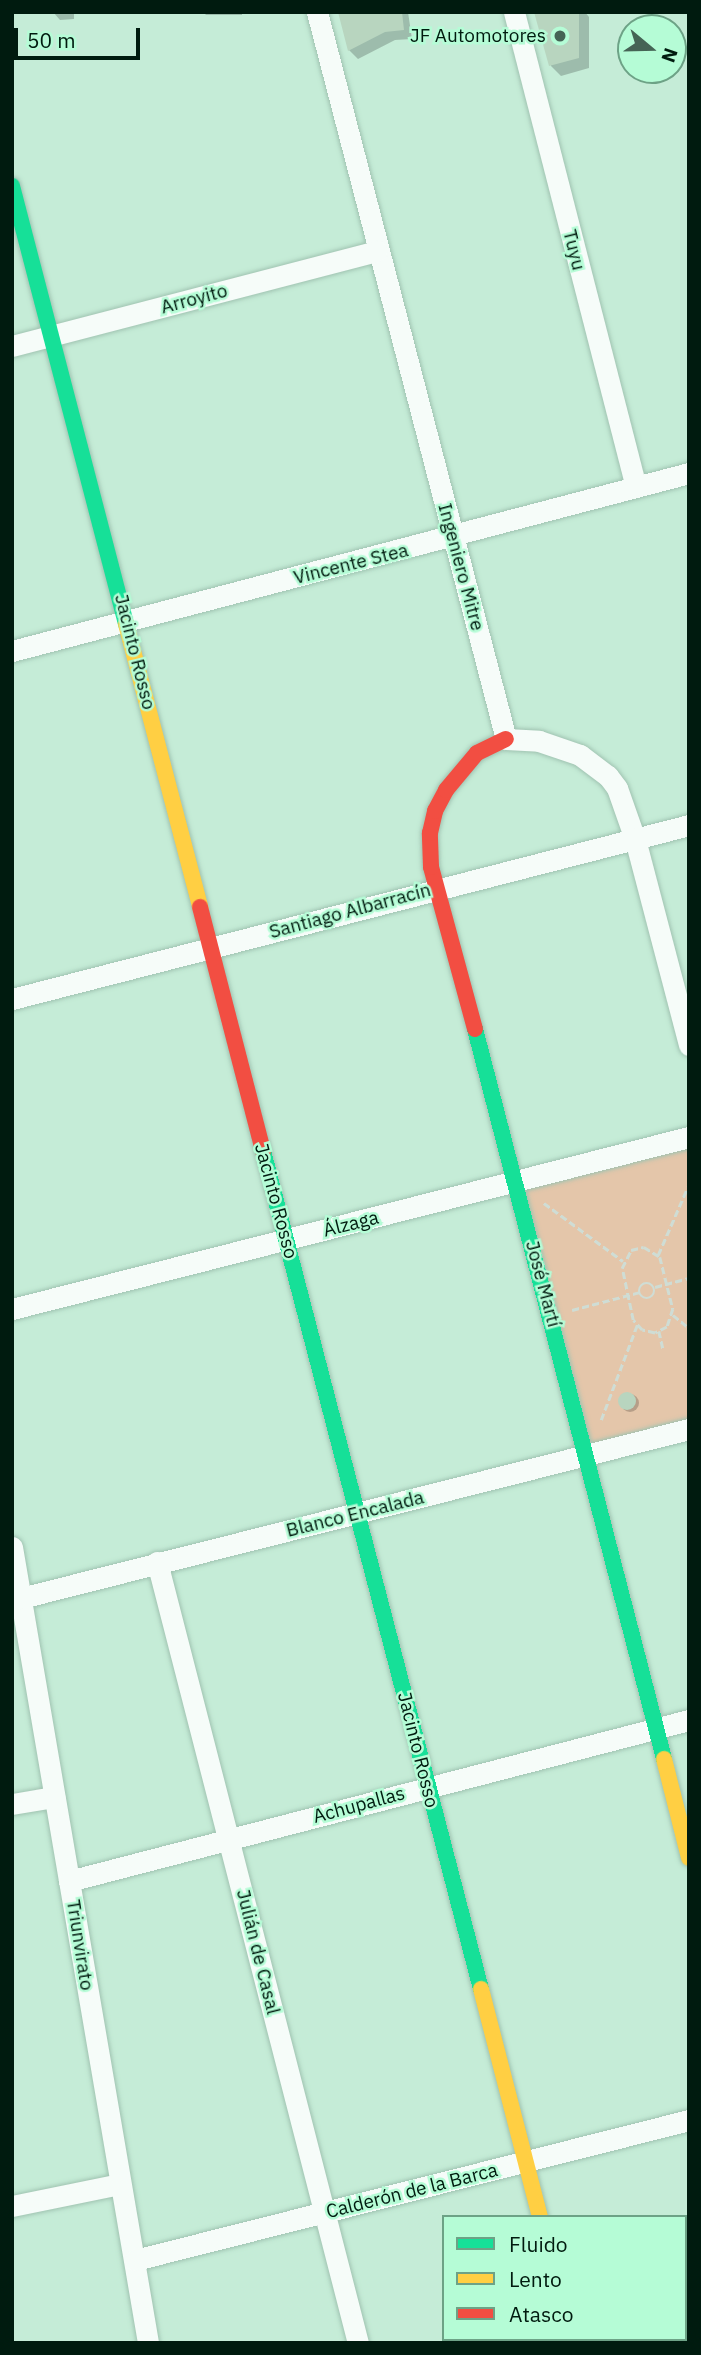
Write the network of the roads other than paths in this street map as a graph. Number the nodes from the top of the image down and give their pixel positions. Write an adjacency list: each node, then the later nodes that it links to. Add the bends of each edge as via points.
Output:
1 (317, 12): 4 (street, Ingeniero Mitre)
2 (514, 12): 8 (street, Tuyu)
3 (12, 186): 5 (street, Jacinto Rosso)
4 (377, 251): 5 (street, Arroyito); 9 (street, Ingeniero Mitre)
5 (52, 336): 6 (street, Arroyito); 10 (street, Jacinto Rosso)
6 (12, 346)
7 (689, 473): 8 (street, Vincente Stea)
8 (636, 488): 9 (street, Vincente Stea)
9 (453, 537): 10 (street, Vincente Stea); 12 (street, Ingeniero Mitre)
10 (128, 621): 11 (street, Vincente Stea); 16 (street, Jacinto Rosso)
11 (12, 651)
12 (506, 739): 14 (street, via 560,746 593,763 617,788); 15 (street, José Martí, via 477,753 435,811 428,851)
13 (689, 825): 14 (street, Santiago Albarracín)
14 (635, 839): 15 (street, Santiago Albarracín); 18 (street)
15 (435, 888): 16 (street, Santiago Albarracín); 20 (street, José Martí)
16 (210, 949): 17 (street, Santiago Albarracín); 21 (street, Jacinto Rosso)
17 (12, 999)
18 (689, 1045)
19 (689, 1137): 20 (street, Álzaga)
20 (516, 1183): 21 (street, Álzaga); 24 (street, José Martí)
21 (287, 1240): 22 (street, Álzaga); 25 (street, Jacinto Rosso)
22 (12, 1310)
23 (689, 1429): 24 (street, Blanco Encalada)
24 (587, 1455): 25 (street, Blanco Encalada); 30 (street, José Martí)
25 (358, 1514): 27 (street, Blanco Encalada); 31 (street, Jacinto Rosso)
26 (12, 1548): 28 (street, Triunvirato)
27 (157, 1562): 28 (street, Blanco Encalada); 34 (street, Julián de Casal)
28 (22, 1598): 32 (street, Triunvirato)
29 (689, 1720): 30 (street, Achupallas)
30 (656, 1728): 31 (street, Achupallas); 35 (street, José Martí)
31 (427, 1787): 34 (street, Achupallas); 38 (street, Jacinto Rosso)
32 (54, 1797): 33 (street); 36 (street, Triunvirato)
33 (12, 1804)
34 (229, 1839): 36 (street, Achupallas); 41 (street, Julián de Casal)
35 (689, 1857)
36 (69, 1881): 39 (street, Triunvirato)
37 (689, 2120): 38 (street, Calderón de la Barca)
38 (525, 2162): 41 (street, Calderón de la Barca); 42 (street, Jacinto Rosso)
39 (120, 2184): 40 (street); 43 (street, Triunvirato)
40 (12, 2206)
41 (325, 2212): 43 (street, Calderón de la Barca); 45 (street, Julián de Casal)
42 (539, 2215)
43 (135, 2260): 44 (street, Triunvirato)
44 (148, 2343)
45 (358, 2343)

